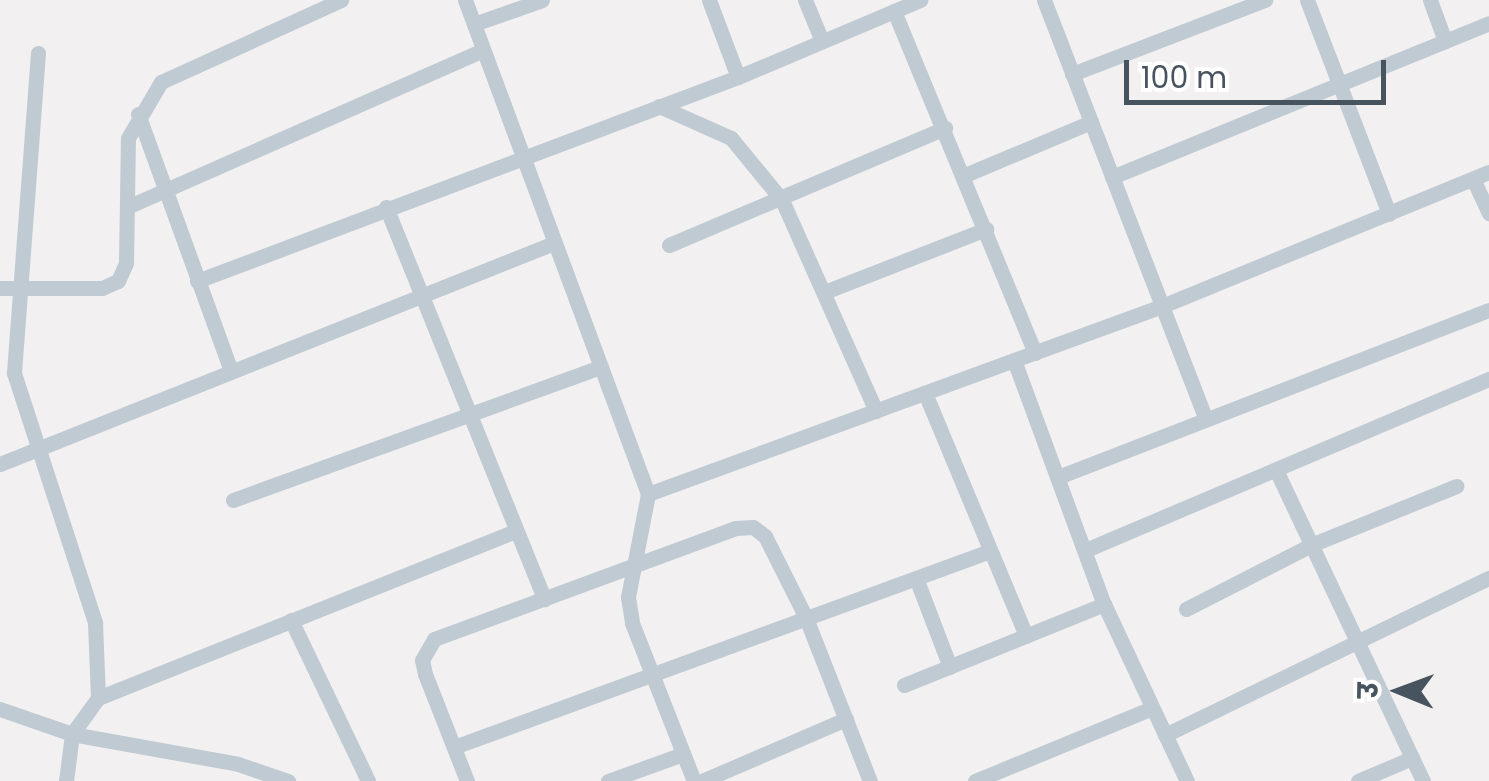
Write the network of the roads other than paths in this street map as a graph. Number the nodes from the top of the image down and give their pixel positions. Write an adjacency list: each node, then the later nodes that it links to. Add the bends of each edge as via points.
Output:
1 (341, 0): 22 (street, via 174,70)
2 (464, 0): 13 (street)
3 (542, 0): 13 (street)
4 (709, 0): 19 (street)
5 (805, 0): 14 (street)
6 (920, 0): 11 (street)
7 (1044, 0): 18 (street)
8 (1266, 0): 18 (street)
9 (1307, 0): 20 (street)
10 (1430, 0): 15 (street)
11 (894, 11): 14 (street); 24 (street)
12 (1489, 23): 15 (street)
13 (474, 24): 16 (street)
14 (822, 41): 19 (street)
15 (1445, 41): 20 (street)
16 (484, 50): 25 (street); 29 (street)
17 (38, 54): 39 (street)
18 (1072, 74): 23 (street)
19 (738, 77): 21 (street)
20 (1338, 83): 27 (street); 33 (street)
21 (659, 106): 25 (street); 30 (street, via 731,138)
22 (138, 114): 29 (street); 31 (street, via 128,138)
23 (1091, 122): 26 (street); 27 (street)
24 (944, 128): 26 (street); 30 (street)
25 (522, 156): 32 (street); 36 (street)
26 (964, 175): 35 (street)
27 (1112, 176): 42 (street)
28 (1481, 176): 33 (street); 34 (street)
29 (166, 190): 31 (street); 38 (street)
30 (782, 200): 37 (street); 40 (street)
31 (127, 206): 39 (street, via 126,263 118,281 102,288)
32 (386, 208): 38 (street); 41 (street)
33 (1389, 214): 42 (street)
34 (1489, 214)
35 (986, 229): 40 (street); 44 (street)
36 (554, 243): 41 (street); 47 (street)
37 (670, 244)
38 (197, 281): 48 (street)
39 (8, 289): 45 (street)
40 (827, 291): 51 (street)
41 (421, 295): 48 (street); 52 (street)
42 (1162, 306): 44 (street); 53 (street)
43 (1489, 310): 53 (street)
44 (1035, 352): 46 (street)
45 (6, 355): 54 (street)
46 (1014, 360): 50 (street); 57 (street)
47 (600, 367): 52 (street); 59 (street)
48 (231, 371): 54 (street)
49 (1489, 378): 56 (street)
50 (924, 393): 51 (street); 64 (street)
51 (876, 411): 59 (street)
52 (470, 415): 60 (street); 61 (street)
53 (1206, 419): 57 (street)
54 (41, 448): 55 (street); 78 (street, via 95,623)
55 (0, 464)
56 (1276, 470): 62 (street); 63 (street)
57 (1058, 477): 63 (street)
58 (1456, 486): 62 (street)
59 (648, 494): 65 (street)
60 (232, 500)
61 (516, 531): 68 (street); 72 (street)
62 (1311, 546): 70 (street); 74 (street)
63 (1088, 549): 69 (street)
64 (990, 551): 66 (street); 73 (street)
65 (635, 566): 68 (street); 71 (street, via 753,527 765,536); 76 (street, via 628,597)
66 (916, 578): 71 (street); 75 (street)
67 (1487, 586): 74 (street)
68 (544, 599): 84 (street, via 425,648 425,674)
69 (1104, 604): 73 (street); 80 (street)
70 (1186, 609)
71 (806, 618): 76 (street); 81 (street)
72 (290, 620): 78 (street); 89 (street)
73 (1026, 636): 75 (street)
74 (1357, 642): 83 (street); 86 (street)
75 (950, 667): 77 (street)
76 (648, 673): 84 (street); 85 (street)
77 (904, 686)
78 (98, 698): 82 (street)
79 (0, 709): 82 (street)
80 (1150, 709): 83 (street); 95 (street)
81 (846, 720): 93 (street); 94 (street)
82 (72, 734): 87 (street); 88 (street, via 238,764)
83 (1165, 735): 96 (street)
84 (454, 747): 90 (street)
85 (683, 754): 91 (street); 92 (street)
86 (1412, 758): 97 (street); 98 (street)
87 (66, 781)
88 (288, 781)
89 (368, 781)
90 (467, 781)
91 (608, 781)
92 (694, 781)
93 (702, 781)
94 (870, 781)
95 (974, 781)
96 (1187, 781)
97 (1358, 781)
98 (1423, 781)

